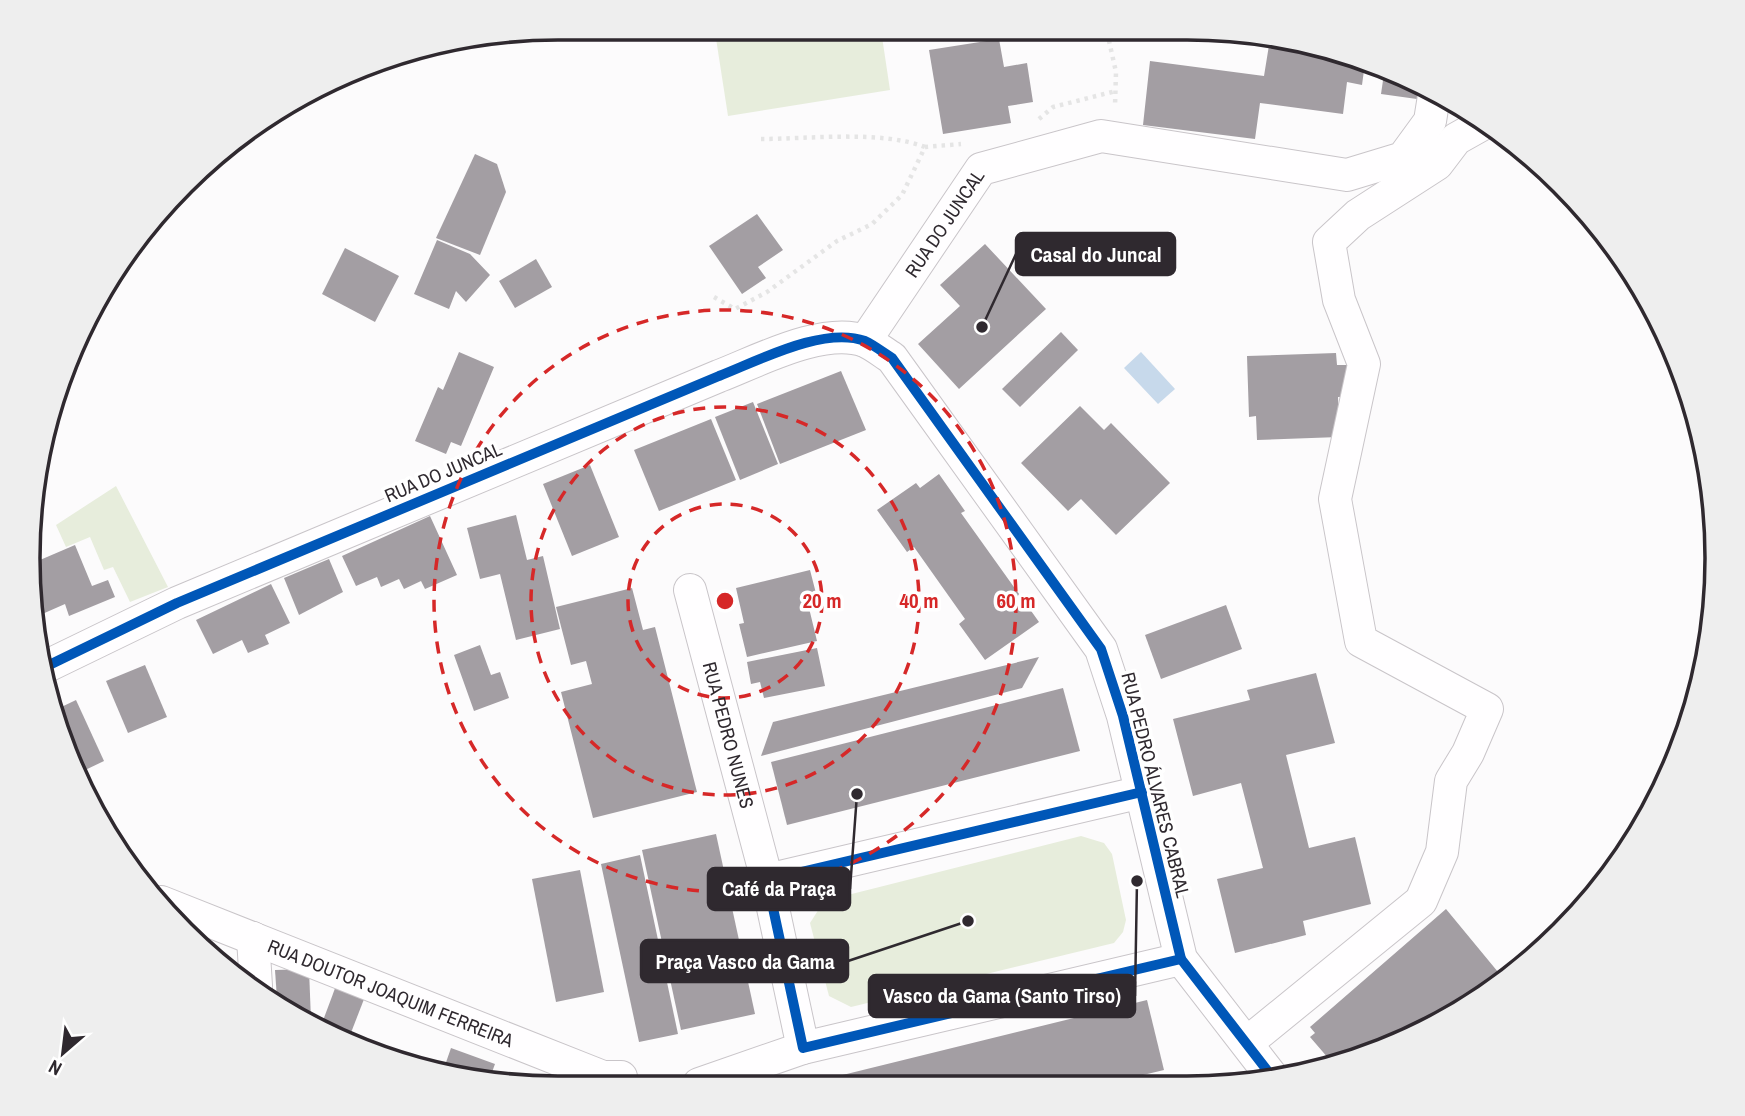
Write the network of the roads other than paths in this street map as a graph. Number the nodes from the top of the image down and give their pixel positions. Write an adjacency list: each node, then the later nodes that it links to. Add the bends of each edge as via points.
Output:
1 (1433, 103): 3 (street, RUA DO JUNCAL, via 1430,121 1403,158 1347,175 1101,136 981,169)
2 (1475, 128): 12 (street, via 1456,139 1437,164 1358,215 1329,242 1339,300 1364,364 1335,499 1361,640 1486,709 1451,780 1442,852 1421,901)
3 (864, 341): 5 (street, RUA DO JUNCAL, via 838,337 804,344 719,376 177,603); 6 (street, RUA PEDRO ÁLVARES CABRAL, via 892,358 1101,649)
4 (690, 590): 7 (street, RUA PEDRO NUNES)
5 (51, 664)
6 (1142, 792): 7 (street); 10 (street, RUA PEDRO ÁLVARES CABRAL)
7 (768, 880): 13 (street, RUA PEDRO NUNES)
8 (178, 909): 9 (street, RUA DOUTOR JOAQUIM FERREIRA)
9 (253, 938): 11 (street); 14 (street, RUA DOUTOR JOAQUIM FERREIRA)
10 (1181, 959): 12 (street, RUA PEDRO ÁLVARES CABRAL); 13 (street)
11 (255, 978)
12 (1248, 1042): 15 (street, RUA PEDRO ÁLVARES CABRAL)
13 (803, 1048): 18 (street)
14 (538, 1051): 16 (street); 17 (street, RUA DOUTOR JOAQUIM FERREIRA)
15 (1267, 1069)
16 (552, 1076)
17 (600, 1076)
18 (721, 1076)

